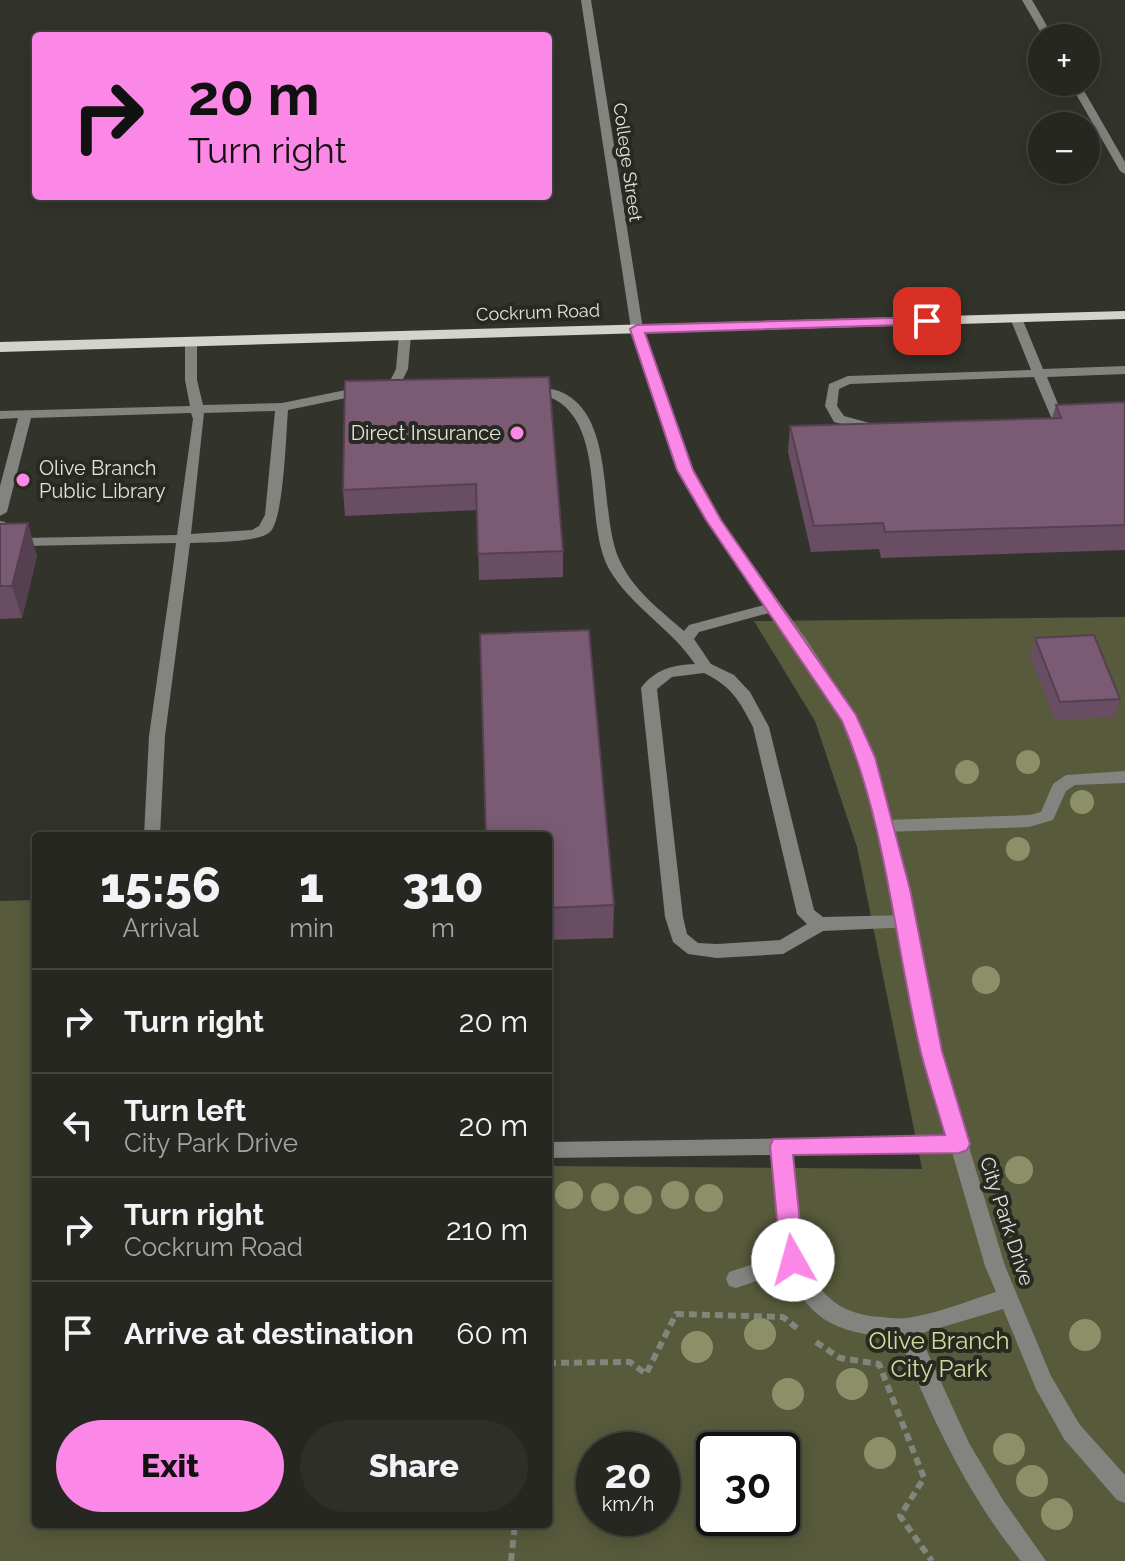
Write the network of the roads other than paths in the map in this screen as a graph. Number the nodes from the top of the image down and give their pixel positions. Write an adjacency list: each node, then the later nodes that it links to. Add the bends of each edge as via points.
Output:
1 (586, 0): 8 (street, College Street)
2 (1027, 0): 3 (street)
3 (1041, 24)
4 (1082, 96): 5 (street)
5 (1125, 171)
6 (1125, 315): 7 (main road, Cockrum Road)
7 (1016, 318): 8 (main road, Cockrum Road); 13 (street)
8 (637, 329): 9 (main road, Cockrum Road); 24 (street, City Park Drive, via 685,470)
9 (405, 335): 10 (main road, Cockrum Road); 15 (street, via 395,384)
10 (191, 341): 11 (main road, Cockrum Road); 16 (street)
11 (0, 347)
12 (1125, 370): 13 (street)
13 (1041, 373): 19 (street, via 1067,423); 20 (street, via 848,380 833,387 831,406 839,419 862,428)
14 (517, 390): 25 (street, via 544,390 570,404 589,428 610,556 643,604)
15 (282, 407): 16 (street); 23 (street, via 272,515 265,529)
16 (197, 410): 18 (street); 23 (street)
17 (0, 415): 18 (street)
18 (25, 415): 21 (street)
19 (1045, 424)
20 (885, 428)
21 (0, 512)
22 (0, 525): 23 (street, via 9,539 24,542)
23 (183, 539): 29 (street, via 157,736)
24 (775, 607): 25 (street, via 694,628); 28 (street, City Park Drive, via 850,719)
25 (688, 642): 26 (street)
26 (706, 668): 31 (street, via 729,679 745,696 761,727 806,914); 31 (street, via 667,672 649,688 679,937 694,949 783,947)
27 (1125, 777): 28 (street, via 1072,779 1059,788 1047,816 1029,821)
28 (884, 826): 30 (street, City Park Drive)
29 (152, 832)
30 (907, 922): 31 (street); 32 (street, City Park Drive, via 931,1051)
31 (820, 924)
32 (959, 1144): 33 (street); 37 (street, City Park Drive)
33 (781, 1146): 34 (street); 35 (street)
34 (552, 1150)
35 (793, 1260): 36 (street); 38 (street, via 808,1292 837,1317 872,1330)
36 (736, 1279)
37 (1008, 1298): 38 (street); 39 (street, City Park Drive, via 1043,1382 1072,1432)
38 (906, 1328): 40 (street, via 968,1463 1004,1524)
39 (1125, 1492)
40 (1035, 1561)

